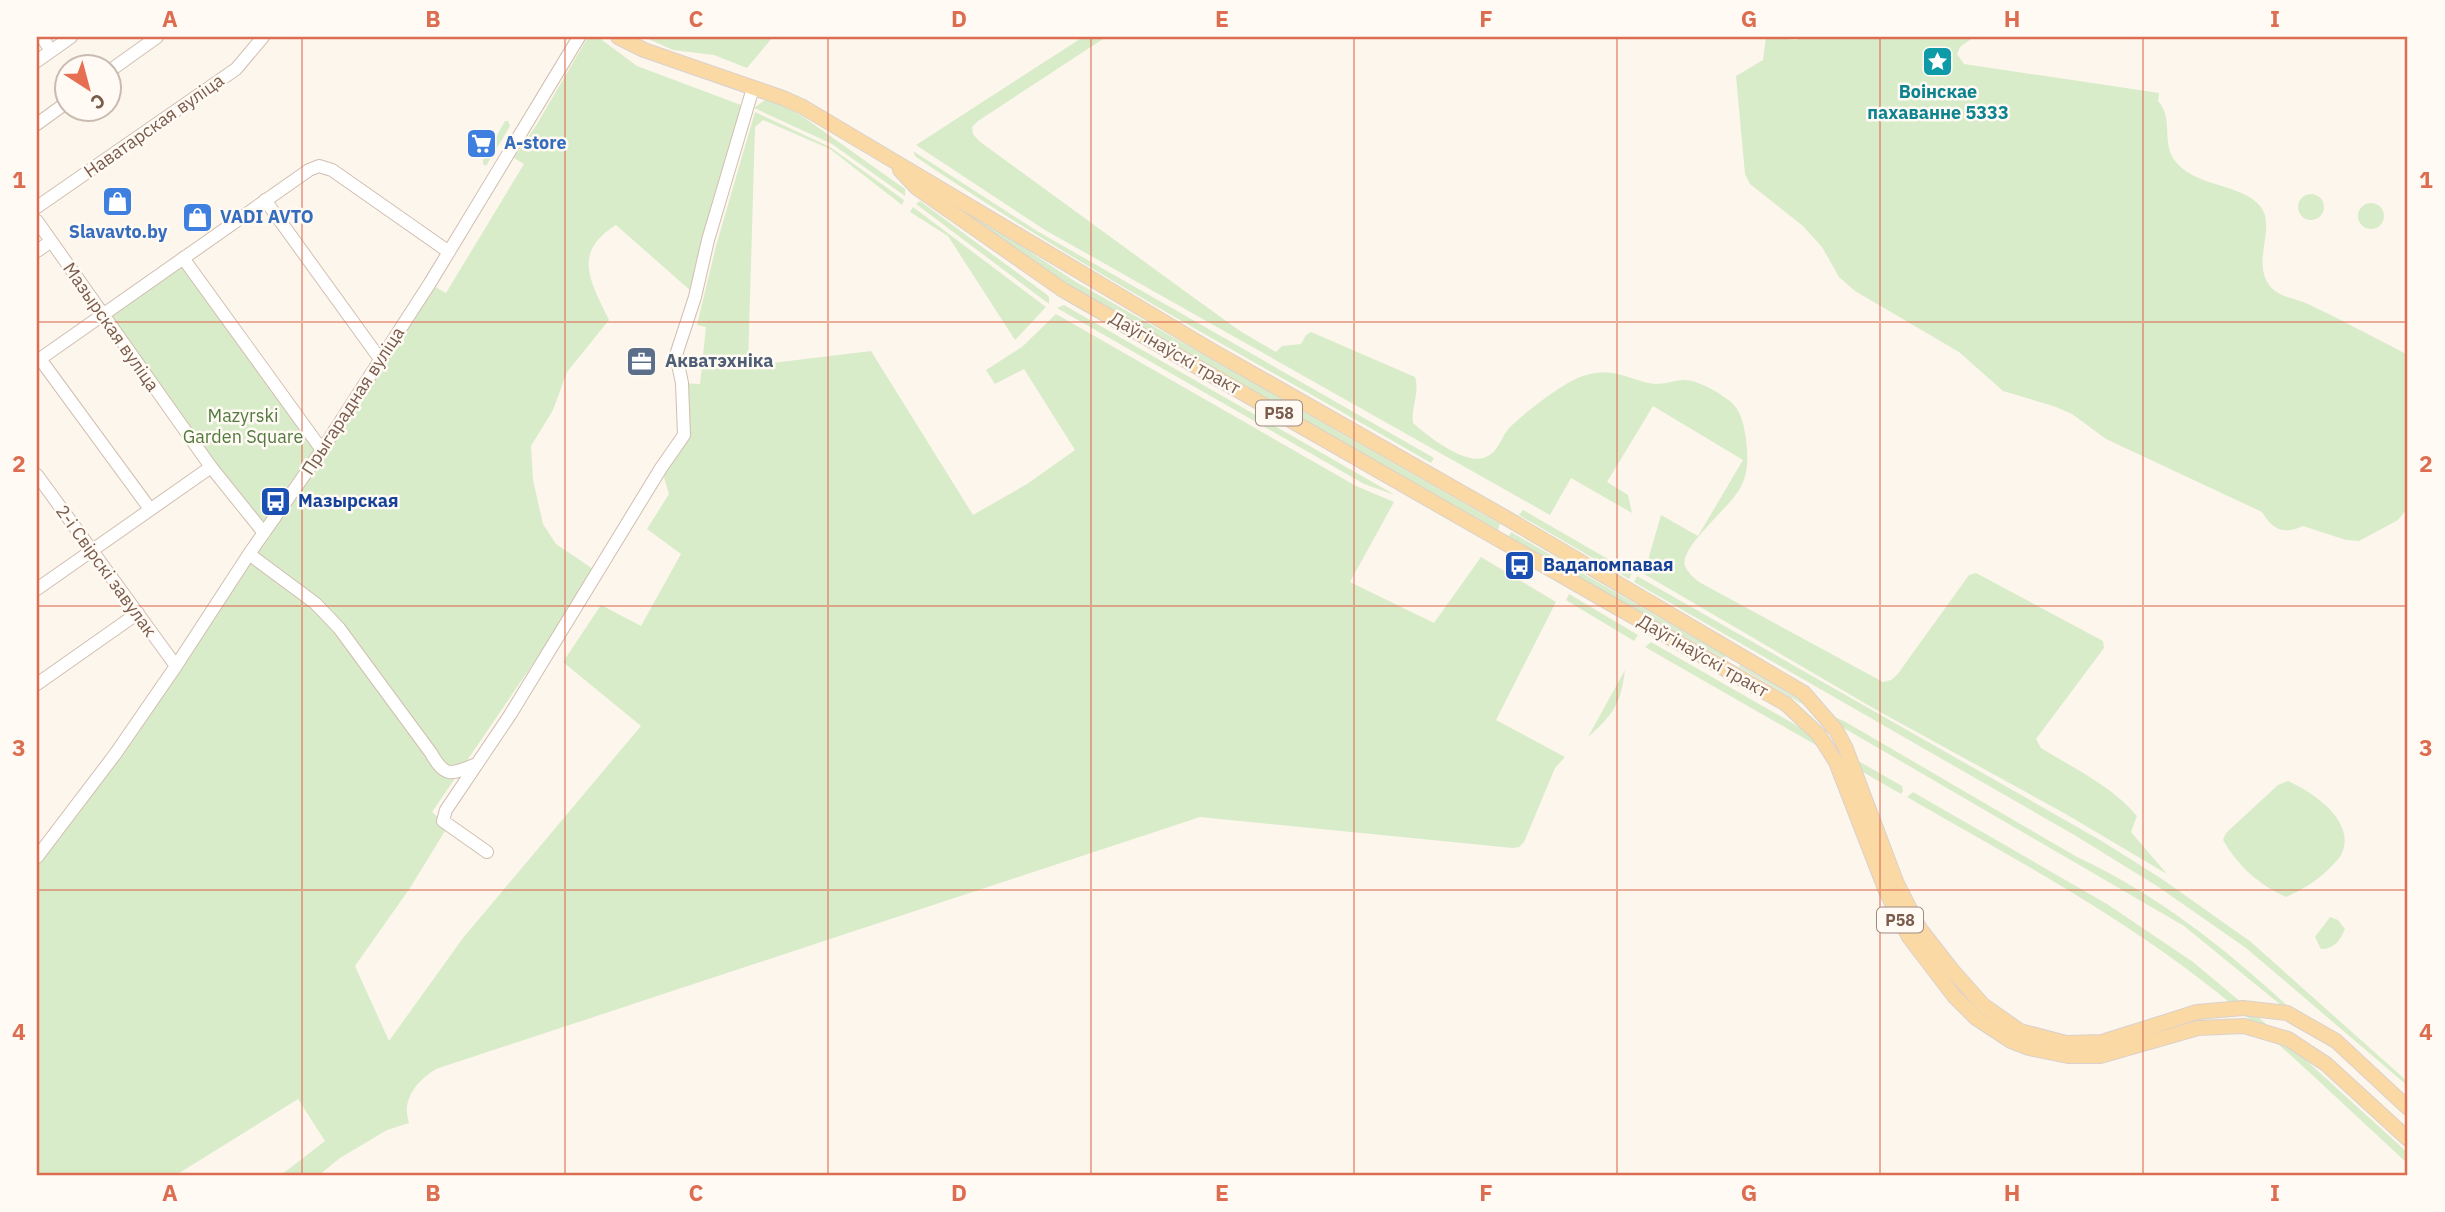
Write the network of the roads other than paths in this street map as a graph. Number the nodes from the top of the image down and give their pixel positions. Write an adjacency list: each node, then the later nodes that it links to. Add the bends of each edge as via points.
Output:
1 (42, 37): 7 (street)
2 (71, 37): 7 (street)
3 (157, 37): 9 (street)
4 (263, 37): 15 (street, Наватарская вуліца, via 236,69)
5 (579, 37): 19 (street, Прыгарадная вуліца)
6 (618, 37): 10 (main road, Даўгінаўскі тракт / Р58)
7 (51, 51): 8 (street)
8 (37, 61)
9 (122, 62)
10 (753, 88): 13 (main road, Даўгінаўскі тракт / Р58, via 803,107); 37 (street, via 676,355 684,435)
11 (52, 113): 12 (street)
12 (37, 124)
13 (892, 162): 33 (main road, Даўгінаўскі тракт / Р58); 35 (main road, Даўгінаўскі тракт / Р58, via 917,188 1063,289)
14 (265, 200): 19 (street, via 319,166 332,170); 20 (street); 22 (street)
15 (37, 207)
16 (37, 221): 17 (street, Мазырская вуліца)
17 (51, 242): 18 (street); 21 (street, Мазырская вуліца)
18 (37, 251)
19 (449, 252): 22 (street, Прыгарадная вуліца)
20 (183, 258): 21 (street); 24 (street)
21 (103, 315): 23 (street); 25 (street, Мазырская вуліца)
22 (380, 359): 24 (street, Прыгарадная вуліца)
23 (38, 360): 27 (street)
24 (322, 450): 28 (street, Прыгарадная вуліца)
25 (211, 467): 27 (street); 28 (street, Мазырская вуліца)
26 (37, 475): 29 (street, 2-і Свірскі завулак)
27 (150, 509): 29 (street)
28 (264, 533): 30 (street, Прыгарадная вуліца)
29 (93, 552): 31 (street); 32 (street, 2-і Свірскі завулак)
30 (249, 554): 34 (street, Прыгарадная вуліца); 37 (street, via 315,603 339,628 439,769 461,771)
31 (37, 589)
32 (138, 613): 34 (street, 2-і Свірскі завулак); 36 (street)
33 (1739, 653): 35 (main road); 40 (main road, Даўгінаўскі тракт / Р58, via 1804,693 1836,730 1897,884 1920,929 1983,1005 2020,1031 2066,1043 2102,1042 2197,1012 2243,1008 2287,1013 2336,1041)
34 (176, 666): 39 (street, Прыгарадная вуліца)
35 (1730, 671): 41 (main road, Даўгінаўскі тракт / Р58, via 1786,704 1819,735 1836,762 1885,891 1909,937 1976,1018 2011,1041 2068,1056 2100,1056 2198,1028 2244,1027 2288,1039 2326,1064)
36 (37, 684)
37 (477, 764): 38 (street, via 443,821)
38 (486, 852)
39 (37, 857)
40 (2408, 1108)
41 (2408, 1139)

